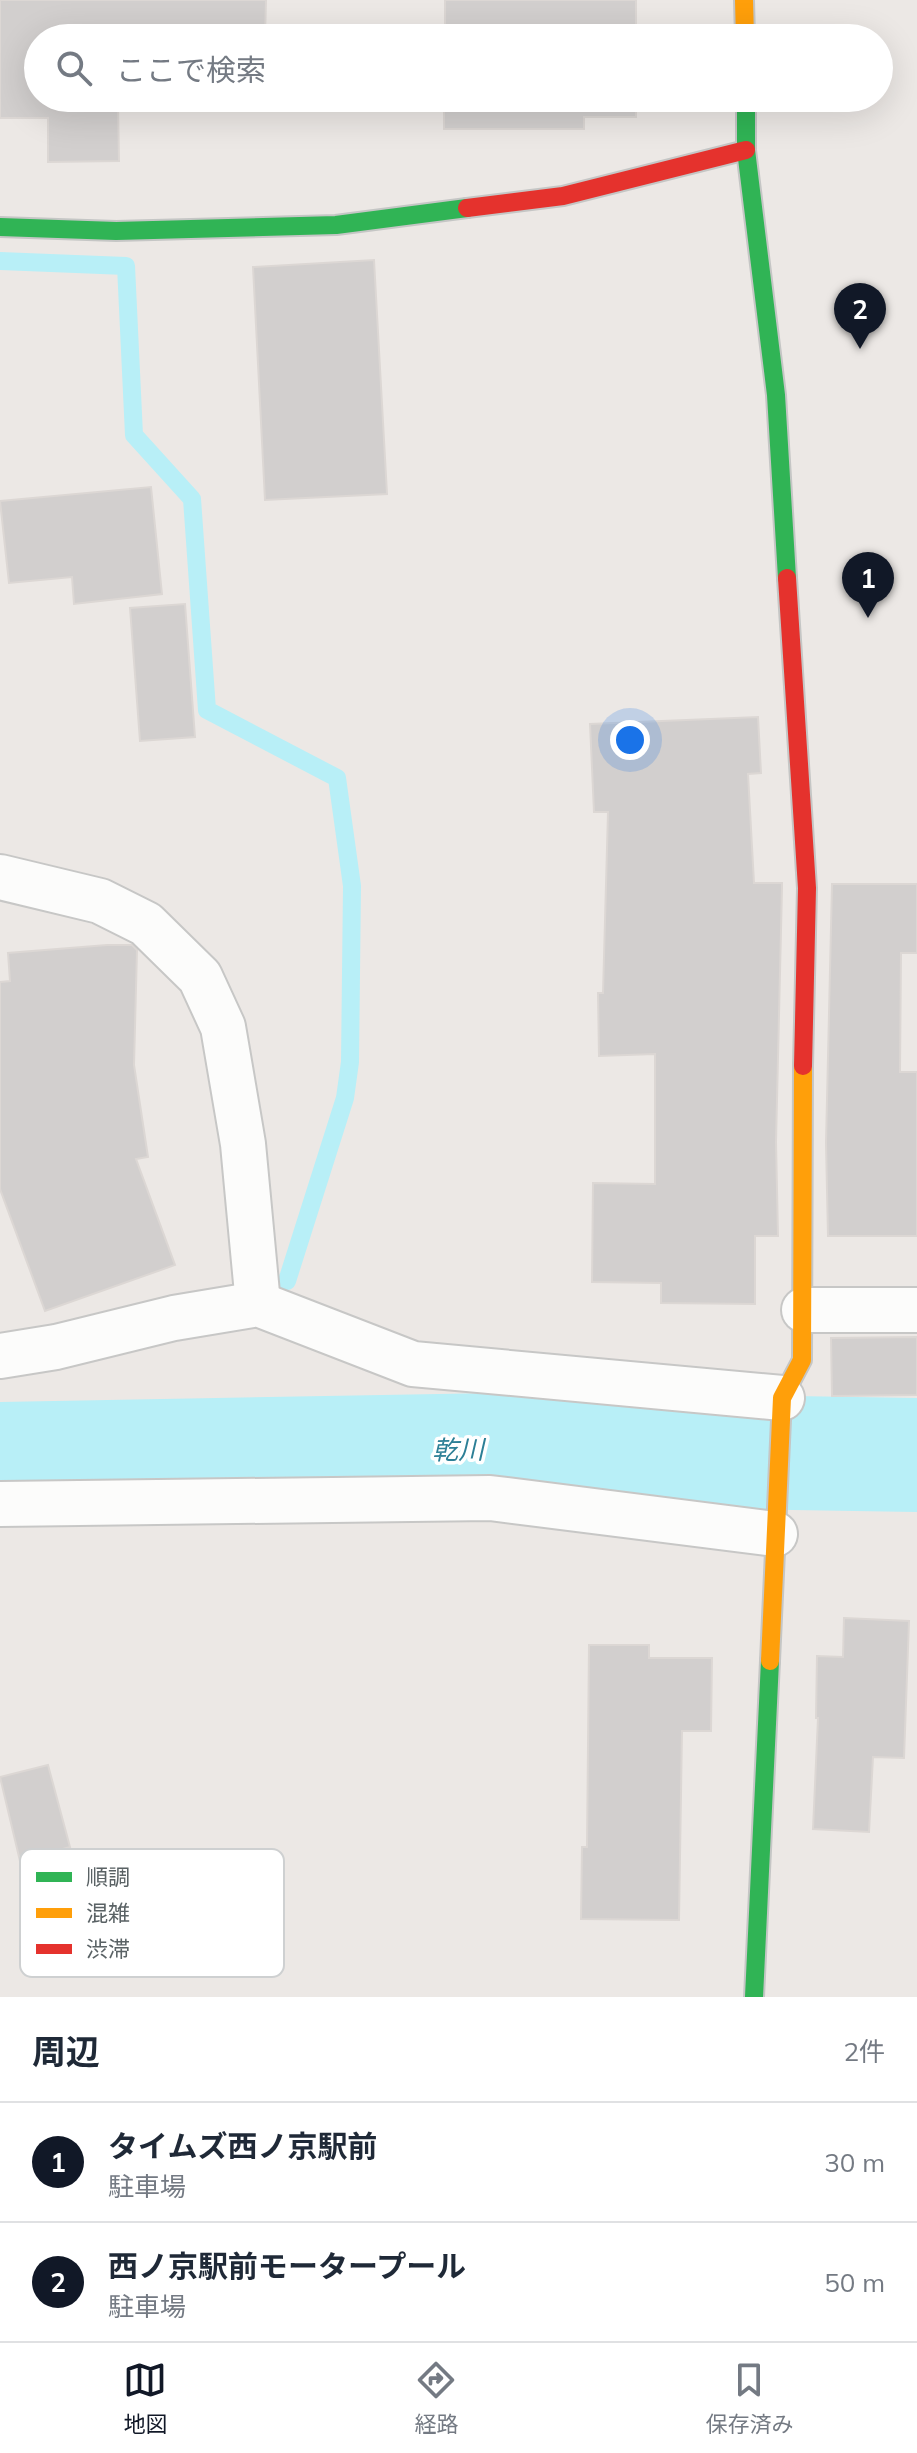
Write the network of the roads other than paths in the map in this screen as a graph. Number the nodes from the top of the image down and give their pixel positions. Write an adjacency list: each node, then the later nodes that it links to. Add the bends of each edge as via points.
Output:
1 (744, 0): 2 (street)
2 (745, 24)
3 (746, 112): 4 (street)
4 (746, 150): 5 (street, via 563,196 336,225 116,231); 8 (street, via 776,395 807,888 801,1143)
5 (0, 227)
6 (0, 877): 7 (street, via 100,901 123,912 146,924 200,977 223,1027 243,1144)
7 (258, 1304): 10 (street); 11 (street, via 413,1364)
8 (804, 1310): 9 (street); 11 (street, via 802,1360)
9 (917, 1310)
10 (0, 1356)
11 (782, 1398): 13 (street)
12 (0, 1504): 13 (street, via 490,1498)
13 (775, 1534): 14 (street)
14 (754, 1997)

